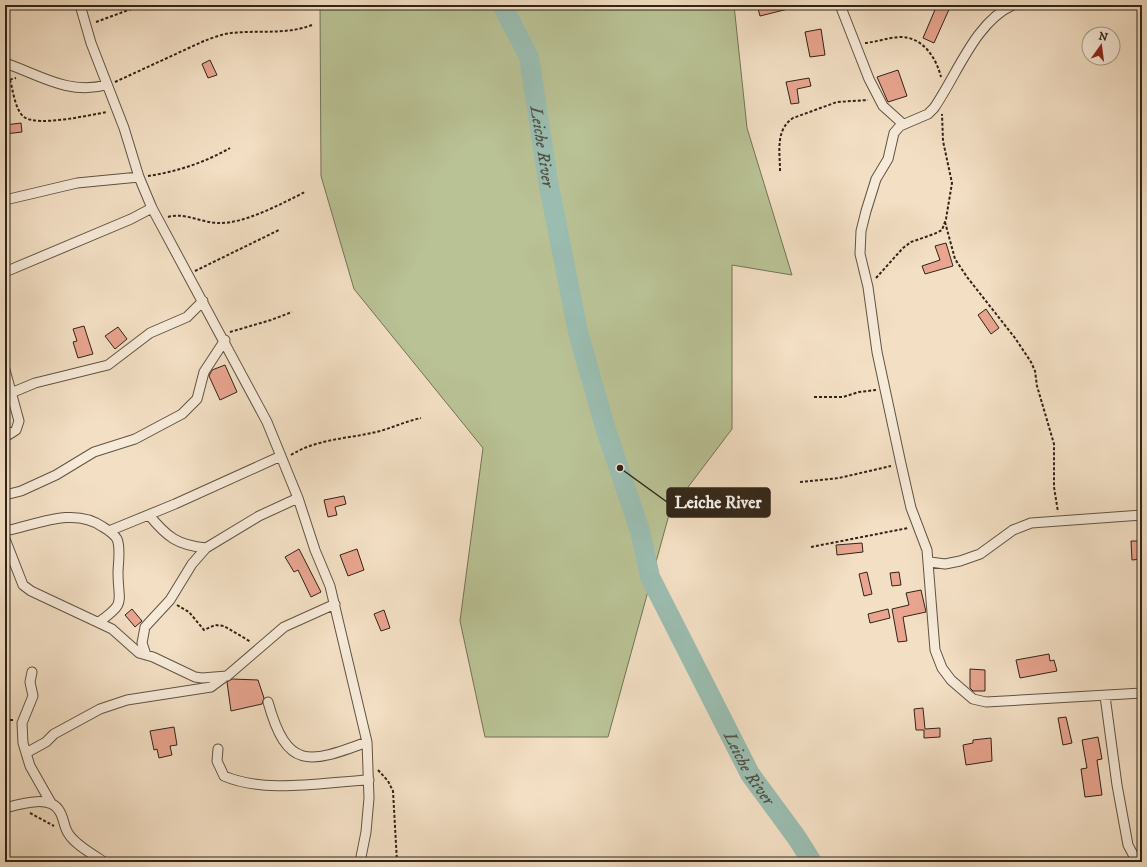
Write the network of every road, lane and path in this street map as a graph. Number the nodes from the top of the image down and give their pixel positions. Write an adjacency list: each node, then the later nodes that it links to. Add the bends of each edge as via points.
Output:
1 (80, 5): 5 (street)
2 (142, 5): 5 (path)
3 (840, 5): 7 (street)
4 (1013, 5): 11 (street, via 984,27)
5 (87, 25): 10 (street)
6 (312, 25): 10 (path, via 285,30 231,33 204,40)
7 (856, 44): 11 (path, via 900,37 921,43 937,64); 12 (street, via 869,79)
8 (5, 63): 10 (street, via 55,84 91,89)
9 (10, 80): 13 (path, via 20,110 25,117 34,120 55,120)
10 (106, 85): 13 (street)
11 (942, 96): 14 (street, via 928,114); 22 (path, via 943,141 952,183)
12 (880, 99): 14 (street, via 883,106); 16 (path, via 837,102 787,122 782,128)
13 (116, 110): 17 (street)
14 (903, 124): 26 (street, via 894,133 886,165 876,179 861,231 860,254)
15 (230, 148): 17 (path, via 219,155 191,165)
16 (780, 171)
17 (139, 177): 19 (street, via 77,183); 20 (street)
18 (305, 192): 21 (path, via 264,211 228,222 209,222 181,215)
19 (5, 200)
20 (152, 208): 21 (street); 24 (street)
21 (158, 222): 25 (street)
22 (945, 222): 26 (path, via 942,230 911,242 903,248); 43 (path, via 956,260 967,278 1015,338 1035,371 1054,444 1054,486)
23 (279, 230): 25 (path)
24 (5, 272)
25 (187, 275): 27 (street)
26 (868, 287): 31 (street, via 872,324)
27 (203, 302): 29 (street); 32 (street, via 187,317 150,333 108,365 35,383)
28 (292, 312): 29 (path, via 239,329)
29 (224, 339): 36 (street, via 267,422); 39 (street, via 204,372 197,399 182,414 135,439 94,452 56,475)
30 (5, 370): 32 (street)
31 (885, 390): 33 (path, via 859,392 843,397); 37 (street)
32 (11, 393): 35 (street, via 19,421 16,430)
33 (814, 397)
34 (421, 418): 36 (path, via 381,431 316,443)
35 (5, 437)
36 (282, 458): 40 (street); 41 (street)
37 (901, 464): 38 (path, via 839,478); 44 (street)
38 (800, 482)
39 (5, 495)
40 (298, 498): 49 (street, via 259,516); 52 (street)
41 (149, 515): 45 (street); 49 (street, via 175,541)
42 (1142, 515): 43 (street)
43 (1060, 520): 50 (street, via 1030,523 1013,530 980,554 960,561 945,564)
44 (918, 526): 48 (path); 50 (street)
45 (109, 531): 46 (street, via 90,520 64,517); 53 (street, via 118,545 120,600 114,611)
46 (5, 532)
47 (5, 539): 53 (street, via 23,584 31,591)
48 (811, 547)
49 (206, 548): 51 (street, via 192,564)
50 (930, 562): 59 (street, via 935,650 942,668 961,690 973,698 986,702)
51 (170, 600): 54 (path, via 189,612 204,630 224,626); 55 (street, via 145,627 142,643)
52 (335, 604): 54 (street, via 284,627); 61 (street)
53 (99, 622): 55 (street, via 112,629 132,648)
54 (260, 649): 57 (street)
55 (146, 655): 57 (street, via 194,677)
56 (32, 672): 63 (street, via 30,682 33,696 21,727)
57 (223, 678): 63 (street, via 211,687 127,700 100,709)
58 (1142, 693): 59 (street)
59 (1105, 696): 73 (street, via 1116,785 1126,838)
60 (268, 702): 61 (street, via 278,731 291,750 303,758 323,758)
61 (367, 742): 64 (street)
62 (218, 749): 65 (street, via 217,761 224,776 236,782 293,785)
63 (26, 752): 66 (street, via 35,777)
64 (368, 763): 65 (street); 72 (path, via 388,781 393,791)
65 (369, 780): 71 (street, via 366,832)
66 (51, 803): 67 (street); 69 (street, via 60,812)
67 (16, 805): 68 (street); 69 (path)
68 (5, 808)
69 (68, 833): 70 (street)
70 (104, 862)
71 (360, 862)
72 (398, 862)
73 (1137, 862)

